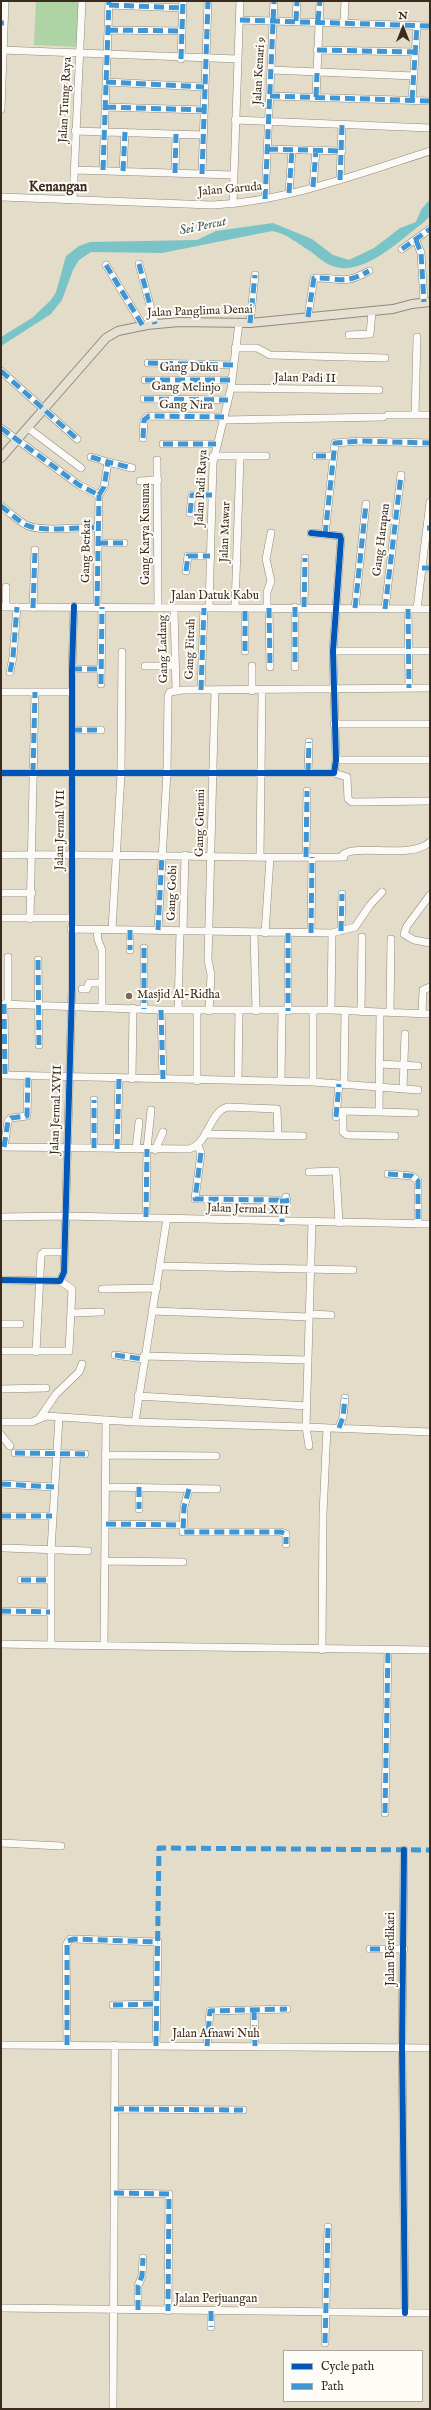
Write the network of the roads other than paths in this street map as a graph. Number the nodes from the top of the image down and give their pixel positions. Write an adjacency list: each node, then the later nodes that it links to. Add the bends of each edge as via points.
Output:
1 (5, 1): 15 (street)
2 (82, 1): 24 (street, Jalan Tiung Raya)
3 (208, 1): 28 (street)
4 (240, 1): 11 (street)
5 (274, 1): 12 (street, Jalan Kenari 9)
6 (297, 1): 13 (street)
7 (320, 1): 14 (street)
8 (345, 1): 16 (street)
9 (109, 3): 10 (street); 19 (street)
10 (183, 4): 20 (street)
11 (240, 20): 12 (street); 27 (street)
12 (274, 20): 13 (street); 29 (street, Jalan Kenari 9)
13 (296, 21): 14 (street)
14 (318, 21): 16 (street); 22 (street)
15 (2, 23): 21 (street)
16 (344, 23): 17 (street)
17 (417, 26): 18 (street); 23 (street)
18 (430, 26)
19 (108, 30): 20 (street); 25 (street)
20 (182, 31): 26 (street)
21 (2, 50): 24 (street); 39 (street)
22 (318, 50): 23 (street); 30 (street)
23 (414, 52): 31 (street)
24 (79, 54): 25 (street); 45 (street, Jalan Tiung Raya)
25 (107, 55): 26 (street); 32 (street)
26 (181, 59): 28 (street)
27 (238, 59): 28 (street); 41 (street)
28 (205, 60): 33 (street)
29 (271, 70): 30 (street); 34 (street, Jalan Kenari 9)
30 (317, 73): 31 (street); 35 (street)
31 (414, 76): 36 (street)
32 (106, 82): 33 (street); 38 (street)
33 (204, 87): 40 (street)
34 (270, 96): 35 (street); 42 (street, Jalan Kenari 9)
35 (316, 97): 36 (street)
36 (412, 100): 37 (street)
37 (430, 101)
38 (106, 107): 40 (street); 46 (street)
39 (1, 109)
40 (204, 110): 49 (street)
41 (235, 120): 42 (street); 60 (street)
42 (269, 122): 43 (street); 50 (street, Jalan Kenari 9)
43 (342, 125): 44 (street); 53 (street)
44 (430, 128)
45 (75, 131): 46 (street); 55 (street, Jalan Tiung Raya)
46 (105, 132): 47 (street); 56 (street)
47 (125, 132): 48 (street); 57 (street)
48 (176, 134): 49 (street); 58 (street)
49 (202, 135): 59 (street)
50 (268, 149): 51 (street); 65 (street, Jalan Kenari 9)
51 (292, 150): 52 (street); 63 (street)
52 (316, 150): 53 (street); 62 (street)
53 (342, 151): 61 (street)
54 (430, 151): 61 (street, Jalan Garuda)
55 (74, 170): 56 (street); 66 (street, Jalan Tiung Raya)
56 (103, 170): 57 (street)
57 (123, 171): 58 (street)
58 (175, 173): 59 (street)
59 (202, 174): 60 (street)
60 (233, 175): 67 (street)
61 (340, 180): 62 (street, Jalan Garuda)
62 (313, 187): 63 (street, Jalan Garuda)
63 (289, 193): 65 (street, Jalan Garuda)
64 (1, 197): 66 (street, Jalan Garuda)
65 (265, 199): 67 (street, Jalan Garuda)
66 (73, 200): 67 (street, Jalan Garuda)
67 (233, 204)
68 (430, 229): 69 (street)
69 (416, 240): 70 (street); 75 (street, via 421,253)
70 (402, 249)
71 (139, 264): 79 (street)
72 (106, 265): 81 (street)
73 (369, 272): 77 (street, via 355,280 346,281 314,278)
74 (255, 275): 78 (street)
75 (427, 302): 76 (main road, Jalan Panglima Denai)
76 (372, 312): 77 (main road, Jalan Panglima Denai); 82 (street, via 370,334)
77 (308, 317): 78 (main road, Jalan Panglima Denai)
78 (250, 323): 80 (main road, Jalan Panglima Denai)
79 (155, 324): 80 (main road, Jalan Panglima Denai); 81 (main road, Jalan Panglima Denai)
80 (239, 324): 84 (street, Jalan Padi Raya)
81 (143, 326): 95 (main road, Jalan Panglima Denai, via 118,331 106,338)
82 (349, 335)
83 (417, 337): 96 (street)
84 (234, 348): 85 (street, via 257,348 268,355); 87 (street, Jalan Padi Raya)
85 (385, 358)
86 (148, 363): 87 (street)
87 (233, 365): 90 (street, Jalan Padi Raya)
88 (1, 371): 95 (street)
89 (145, 380): 90 (street, Gang Duku)
90 (232, 380): 91 (street, Jalan Padi Raya)
91 (231, 388): 92 (street, Jalan Padi II); 94 (street, Jalan Padi Raya)
92 (379, 390)
93 (144, 399): 94 (street, Gang Melinjo)
94 (228, 400): 98 (street, Jalan Padi Raya)
95 (43, 409): 100 (main road, Jalan Panglima Denai); 103 (street)
96 (415, 415): 97 (street, Gang Nira); 98 (street, Gang Nira)
97 (430, 415)
98 (224, 419): 101 (street, Gang Nira, via 149,416 144,420); 106 (street, Jalan Padi Raya)
99 (1, 428): 102 (street)
100 (28, 428): 102 (main road, Jalan Panglima Denai); 116 (street)
101 (143, 438)
102 (17, 439): 113 (main road, Jalan Panglima Denai); 121 (street, via 79,485)
103 (77, 439)
104 (430, 443): 111 (street, via 340,442 334,445)
105 (163, 444): 106 (street)
106 (216, 444): 107 (street, Jalan Padi Raya)
107 (213, 456): 108 (street); 122 (street, Jalan Padi Raya)
108 (240, 456): 109 (street); 151 (street, Jalan Mawar)
109 (266, 456)
110 (316, 456): 111 (street)
111 (333, 456): 131 (street)
112 (91, 457): 115 (street)
113 (1, 458)
114 (157, 460): 119 (street, Gang Karya Kusuma)
115 (108, 462): 117 (street); 121 (street, Gang Berkat, via 104,487)
116 (81, 468)
117 (132, 468)
118 (401, 475): 156 (street, Gang Harapan)
119 (158, 480): 120 (street); 148 (street, Gang Karya Kusuma)
120 (140, 481)
121 (99, 495): 127 (street, Gang Berkat)
122 (212, 495): 126 (street, via 192,495); 135 (street, Jalan Padi Raya)
123 (430, 502): 128 (street)
124 (366, 504): 155 (street)
125 (1, 506): 127 (street, via 32,527)
126 (190, 513)
127 (98, 528): 132 (street, Gang Berkat)
128 (428, 528): 137 (street)
129 (271, 533): 153 (street, via 266,559 271,581)
130 (312, 533): 131 (street)
131 (325, 535): 154 (street, via 341,538)
132 (98, 543): 133 (street); 142 (street, Gang Berkat)
133 (124, 543)
134 (35, 550): 147 (street)
135 (210, 556): 139 (street, via 188,556); 150 (street, Jalan Padi Raya)
136 (305, 558): 146 (street)
137 (422, 568): 138 (street); 158 (street)
138 (430, 568)
139 (186, 571)
140 (6, 587): 143 (street)
141 (74, 606): 142 (street, Jalan Datuk Kabu); 147 (street, Jalan Datuk Kabu); 170 (street, Jalan Jermal VII)
142 (100, 606): 148 (street, Jalan Datuk Kabu); 171 (street, Gang Berkat)
143 (4, 607): 144 (street, Jalan Datuk Kabu)
144 (17, 607): 147 (street, Jalan Datuk Kabu); 172 (street)
145 (295, 607): 146 (street, Jalan Datuk Kabu); 153 (street, Jalan Datuk Kabu); 169 (street)
146 (304, 607): 154 (street, Jalan Datuk Kabu)
147 (33, 608)
148 (158, 608): 149 (street, Jalan Datuk Kabu)
149 (174, 608): 150 (street, Jalan Datuk Kabu); 166 (street, Gang Ladang)
150 (206, 608): 151 (street, Jalan Datuk Kabu); 178 (street, Gang Fitrah)
151 (235, 608): 152 (street, Jalan Datuk Kabu)
152 (245, 608): 153 (street, Jalan Datuk Kabu); 160 (street)
153 (268, 608): 168 (street)
154 (335, 608): 155 (street, Jalan Datuk Kabu); 161 (street)
155 (355, 608): 156 (street, Jalan Datuk Kabu)
156 (385, 609): 157 (street, Jalan Datuk Kabu)
157 (408, 609): 158 (street, Jalan Datuk Kabu); 162 (street)
158 (418, 609): 159 (street, Jalan Datuk Kabu)
159 (430, 609)
160 (245, 651)
161 (333, 651): 162 (street); 174 (street)
162 (407, 651): 163 (street); 175 (street)
163 (430, 651)
164 (122, 652): 200 (street)
165 (145, 666): 166 (street)
166 (175, 666): 177 (street, Gang Ladang)
167 (252, 666): 180 (street)
168 (270, 667)
169 (295, 667)
170 (72, 669): 171 (street); 184 (street, Jalan Jermal VII)
171 (101, 669): 173 (street, Gang Berkat)
172 (10, 672)
173 (101, 684)
174 (334, 688): 175 (street); 181 (street); 185 (street)
175 (409, 688): 176 (street)
176 (430, 688)
177 (176, 690): 178 (street); 192 (street, via 168,696)
178 (201, 690): 179 (street)
179 (215, 690): 180 (street); 193 (street, Gang Gurami)
180 (252, 691): 181 (street)
181 (262, 691): 196 (street)
182 (1, 692): 183 (street)
183 (35, 692): 184 (street); 195 (street)
184 (72, 692): 187 (street, Jalan Jermal VII)
185 (334, 724): 186 (street); 190 (street)
186 (430, 724)
187 (72, 730): 188 (street); 199 (street, Jalan Jermal VII)
188 (101, 730)
189 (309, 742): 197 (street)
190 (336, 760): 191 (street); 198 (street)
191 (430, 760)
192 (167, 772): 193 (street); 200 (street); 208 (street)
193 (213, 772): 196 (street); 210 (street, Gang Gurami)
194 (1, 773): 195 (street)
195 (33, 773): 199 (street); 205 (street)
196 (260, 773): 197 (street); 212 (street)
197 (308, 773): 198 (street)
198 (334, 773): 202 (street, via 347,777 348,799 352,802)
199 (73, 774): 200 (street); 206 (street, Jalan Jermal VII)
200 (121, 774): 204 (street)
201 (307, 791): 211 (street)
202 (430, 801)
203 (430, 842): 211 (street, via 422,849 413,851 368,850 344,853 342,857)
204 (118, 853): 206 (street); 208 (street); 224 (street)
205 (31, 854): 206 (street); 207 (street); 216 (street)
206 (72, 854): 220 (street, Jalan Jermal VII)
207 (1, 855)
208 (162, 855): 209 (street); 226 (street)
209 (185, 855): 210 (street); 227 (street, Gang Gobi)
210 (212, 856): 212 (street); 229 (street, Gang Gurami)
211 (309, 857): 213 (street); 233 (street)
212 (260, 858): 213 (street)
213 (270, 858): 231 (street)
214 (382, 892): 228 (street, via 355,928)
215 (1, 893): 216 (street)
216 (32, 893): 221 (street)
217 (342, 894): 228 (street)
218 (430, 895): 237 (street, via 404,934 414,940)
219 (1, 918): 221 (street)
220 (71, 918): 221 (street); 222 (street, Jalan Jermal VII)
221 (30, 919)
222 (71, 929): 223 (street); 247 (street, Jalan Jermal VII)
223 (97, 930): 224 (street); 242 (street, via 102,950)
224 (112, 930): 225 (street)
225 (130, 930): 226 (street); 239 (street)
226 (158, 930): 227 (street)
227 (181, 931): 229 (street); 252 (street, Gang Gobi)
228 (341, 931): 234 (street)
229 (208, 932): 230 (street); 255 (street, Gang Gurami)
230 (254, 932): 231 (street); 257 (street)
231 (265, 932): 232 (street)
232 (288, 933): 233 (street); 258 (street)
233 (311, 933): 234 (street)
234 (332, 933): 254 (street)
235 (362, 937): 261 (street)
236 (391, 939): 263 (street)
237 (430, 943)
238 (144, 948): 250 (street)
239 (130, 950)
240 (8, 957): 245 (street)
241 (38, 960): 246 (street)
242 (102, 983): 244 (street, via 89,983 87,989); 248 (street)
243 (430, 987): 264 (street, via 423,990)
244 (82, 988)
245 (4, 1004): 246 (street); 270 (street)
246 (40, 1005): 247 (street); 266 (street)
247 (71, 1006): 248 (street); 272 (street, Jalan Jermal XVII)
248 (102, 1006): 249 (street)
249 (133, 1008): 250 (street); 274 (street)
250 (144, 1009): 251 (street)
251 (161, 1010): 252 (street); 275 (street)
252 (178, 1010): 253 (street)
253 (197, 1010): 255 (street); 276 (street)
254 (330, 1010): 259 (street); 260 (street)
255 (210, 1011): 256 (street)
256 (239, 1011): 257 (street); 277 (street)
257 (256, 1011): 258 (street)
258 (285, 1011): 260 (street); 278 (street)
259 (345, 1011): 261 (street); 280 (street)
260 (313, 1012): 279 (street)
261 (361, 1012): 262 (street)
262 (380, 1013): 263 (street); 267 (street)
263 (390, 1013): 264 (street)
264 (426, 1014)
265 (404, 1034): 268 (street)
266 (39, 1045)
267 (379, 1064): 268 (street); 281 (street)
268 (403, 1065): 269 (street); 282 (street)
269 (418, 1066)
270 (3, 1075): 271 (street)
271 (28, 1076): 272 (street); 296 (street, via 27,1116 8,1120)
272 (69, 1077): 273 (street); 297 (street, Jalan Jermal XVII)
273 (119, 1078): 274 (street); 299 (street)
274 (132, 1079): 275 (street)
275 (163, 1079): 276 (street)
276 (197, 1080): 277 (street)
277 (238, 1080): 278 (street)
278 (281, 1081): 279 (street)
279 (313, 1082): 280 (street)
280 (341, 1084): 281 (street); 288 (street)
281 (378, 1087): 282 (street); 286 (street)
282 (403, 1089): 283 (street)
283 (418, 1090)
284 (94, 1100): 298 (street)
285 (151, 1110): 300 (street)
286 (379, 1112): 287 (street); 294 (street, via 343,1111 344,1133)
287 (415, 1113)
288 (336, 1117)
289 (139, 1122): 301 (street)
290 (163, 1132): 302 (street)
291 (205, 1134): 292 (street); 292 (street, via 225,1107 274,1108 278,1111); 295 (street)
292 (278, 1136): 293 (street)
293 (302, 1136)
294 (395, 1136)
295 (198, 1146): 302 (street, via 181,1150); 309 (street, via 201,1153 195,1199 283,1199)
296 (2, 1147): 297 (street)
297 (67, 1148): 298 (street); 305 (street, Jalan Jermal XVII)
298 (94, 1148): 299 (street)
299 (118, 1149): 301 (street)
300 (147, 1149): 301 (street); 302 (street); 307 (street)
301 (136, 1150)
302 (155, 1150)
303 (309, 1172): 311 (street, via 336,1171)
304 (388, 1174): 312 (street, via 412,1176 418,1181)
305 (65, 1216): 306 (street, Jalan Jermal XII); 307 (street, Jalan Jermal XII); 314 (street, Jalan Jermal XVII)
306 (1, 1217)
307 (146, 1217): 308 (street, Jalan Jermal XII)
308 (167, 1218): 309 (street, Jalan Jermal XII); 315 (street)
309 (282, 1222): 310 (street, Jalan Jermal XII)
310 (312, 1222): 311 (street, Jalan Jermal XII); 316 (street)
311 (339, 1223): 312 (street, Jalan Jermal XII)
312 (418, 1224): 313 (street, Jalan Jermal XII)
313 (430, 1224)
314 (64, 1252): 319 (street, via 42,1253); 320 (street, Jalan Jermal XVII, via 64,1275)
315 (160, 1266): 316 (street); 321 (street)
316 (312, 1269): 317 (street); 327 (street)
317 (353, 1270)
318 (1, 1280): 319 (street)
319 (40, 1280): 320 (street); 331 (street)
320 (60, 1281): 325 (street, via 72,1289)
321 (157, 1288): 322 (street); 323 (street)
322 (102, 1289)
323 (152, 1311): 327 (street); 333 (street)
324 (101, 1312): 325 (street)
325 (72, 1313): 331 (street, via 69,1351)
326 (331, 1315): 327 (street)
327 (309, 1316): 334 (street)
328 (1, 1324): 329 (street)
329 (20, 1324)
330 (1, 1351): 331 (street)
331 (36, 1352)
332 (115, 1355): 333 (street)
333 (144, 1357): 334 (street); 338 (street)
334 (308, 1360): 340 (street)
335 (82, 1364): 342 (street, via 79,1372 56,1394)
336 (46, 1388): 337 (street)
337 (1, 1389)
338 (138, 1396): 340 (street); 345 (street)
339 (344, 1398): 348 (street, via 343,1417)
340 (307, 1406): 346 (street)
341 (59, 1417): 342 (street, via 46,1416); 343 (street); 354 (street)
342 (39, 1419): 344 (street, via 32,1422)
343 (106, 1420): 345 (street); 356 (street)
344 (1, 1422)
345 (135, 1422): 346 (street)
346 (306, 1427): 347 (street); 352 (street)
347 (327, 1428): 348 (street); 382 (street, via 323,1514)
348 (339, 1428): 349 (street)
349 (430, 1432)
350 (1, 1435): 351 (street)
351 (10, 1446)
352 (309, 1446)
353 (15, 1453): 354 (street)
354 (57, 1453): 355 (street); 359 (street)
355 (85, 1454)
356 (105, 1455): 357 (street); 360 (street)
357 (216, 1456)
358 (1, 1484): 359 (street)
359 (54, 1486): 366 (street)
360 (106, 1487): 361 (street); 367 (street)
361 (139, 1488): 362 (street); 364 (street)
362 (189, 1489): 363 (street); 368 (street)
363 (217, 1489)
364 (139, 1509)
365 (1, 1516): 366 (street)
366 (52, 1516): 371 (street)
367 (106, 1524): 368 (street); 373 (street)
368 (182, 1525): 369 (street, via 183,1532 284,1533)
369 (286, 1544)
370 (4, 1548): 371 (street)
371 (50, 1550): 372 (street); 376 (street)
372 (88, 1551)
373 (105, 1561): 374 (street); 381 (street)
374 (183, 1562)
375 (21, 1580): 376 (street)
376 (50, 1580): 378 (street)
377 (1, 1611): 378 (street)
378 (50, 1612): 380 (street)
379 (1, 1644): 380 (street)
380 (51, 1645): 381 (street)
381 (104, 1646): 382 (street)
382 (322, 1650): 383 (street)
383 (388, 1650): 384 (street); 385 (street)
384 (430, 1650)
385 (385, 1813)
386 (1, 1843): 387 (street)
387 (60, 1846)
388 (404, 1850): 390 (street, Jalan Berdikari)
389 (370, 1948): 390 (street)
390 (404, 1949): 401 (street, Jalan Berdikari)
391 (113, 2004): 392 (street)
392 (157, 2004): 397 (street, via 158,1942 74,1939 67,1941); 398 (street)
393 (254, 2010): 394 (street); 399 (street, via 210,2011); 400 (street)
394 (287, 2010)
395 (1, 2045): 397 (street, Jalan Afnawi Nuh)
396 (115, 2045): 397 (street, Jalan Afnawi Nuh); 398 (street, Jalan Afnawi Nuh); 403 (street)
397 (67, 2046)
398 (156, 2046): 399 (street, Jalan Afnawi Nuh)
399 (207, 2046): 400 (street, Jalan Afnawi Nuh)
400 (255, 2046): 401 (street, Jalan Afnawi Nuh)
401 (402, 2048): 402 (street, Jalan Afnawi Nuh); 414 (street, Jalan Berdikari)
402 (430, 2048)
403 (114, 2109): 404 (street); 405 (street)
404 (243, 2110)
405 (114, 2193): 409 (street); 411 (street, via 169,2194)
406 (328, 2227): 413 (street)
407 (143, 2258): 410 (street, via 142,2276 138,2286)
408 (1, 2308): 409 (street, Jalan Perjuangan)
409 (113, 2310): 410 (street, Jalan Perjuangan); 418 (street)
410 (138, 2310): 411 (street, Jalan Perjuangan)
411 (168, 2311): 412 (street, Jalan Perjuangan)
412 (211, 2311): 413 (street, Jalan Perjuangan); 416 (street)
413 (327, 2312): 414 (street, Jalan Perjuangan); 417 (street)
414 (405, 2312): 415 (street, Jalan Perjuangan)
415 (430, 2313)
416 (211, 2327)
417 (325, 2343)
418 (113, 2409)

